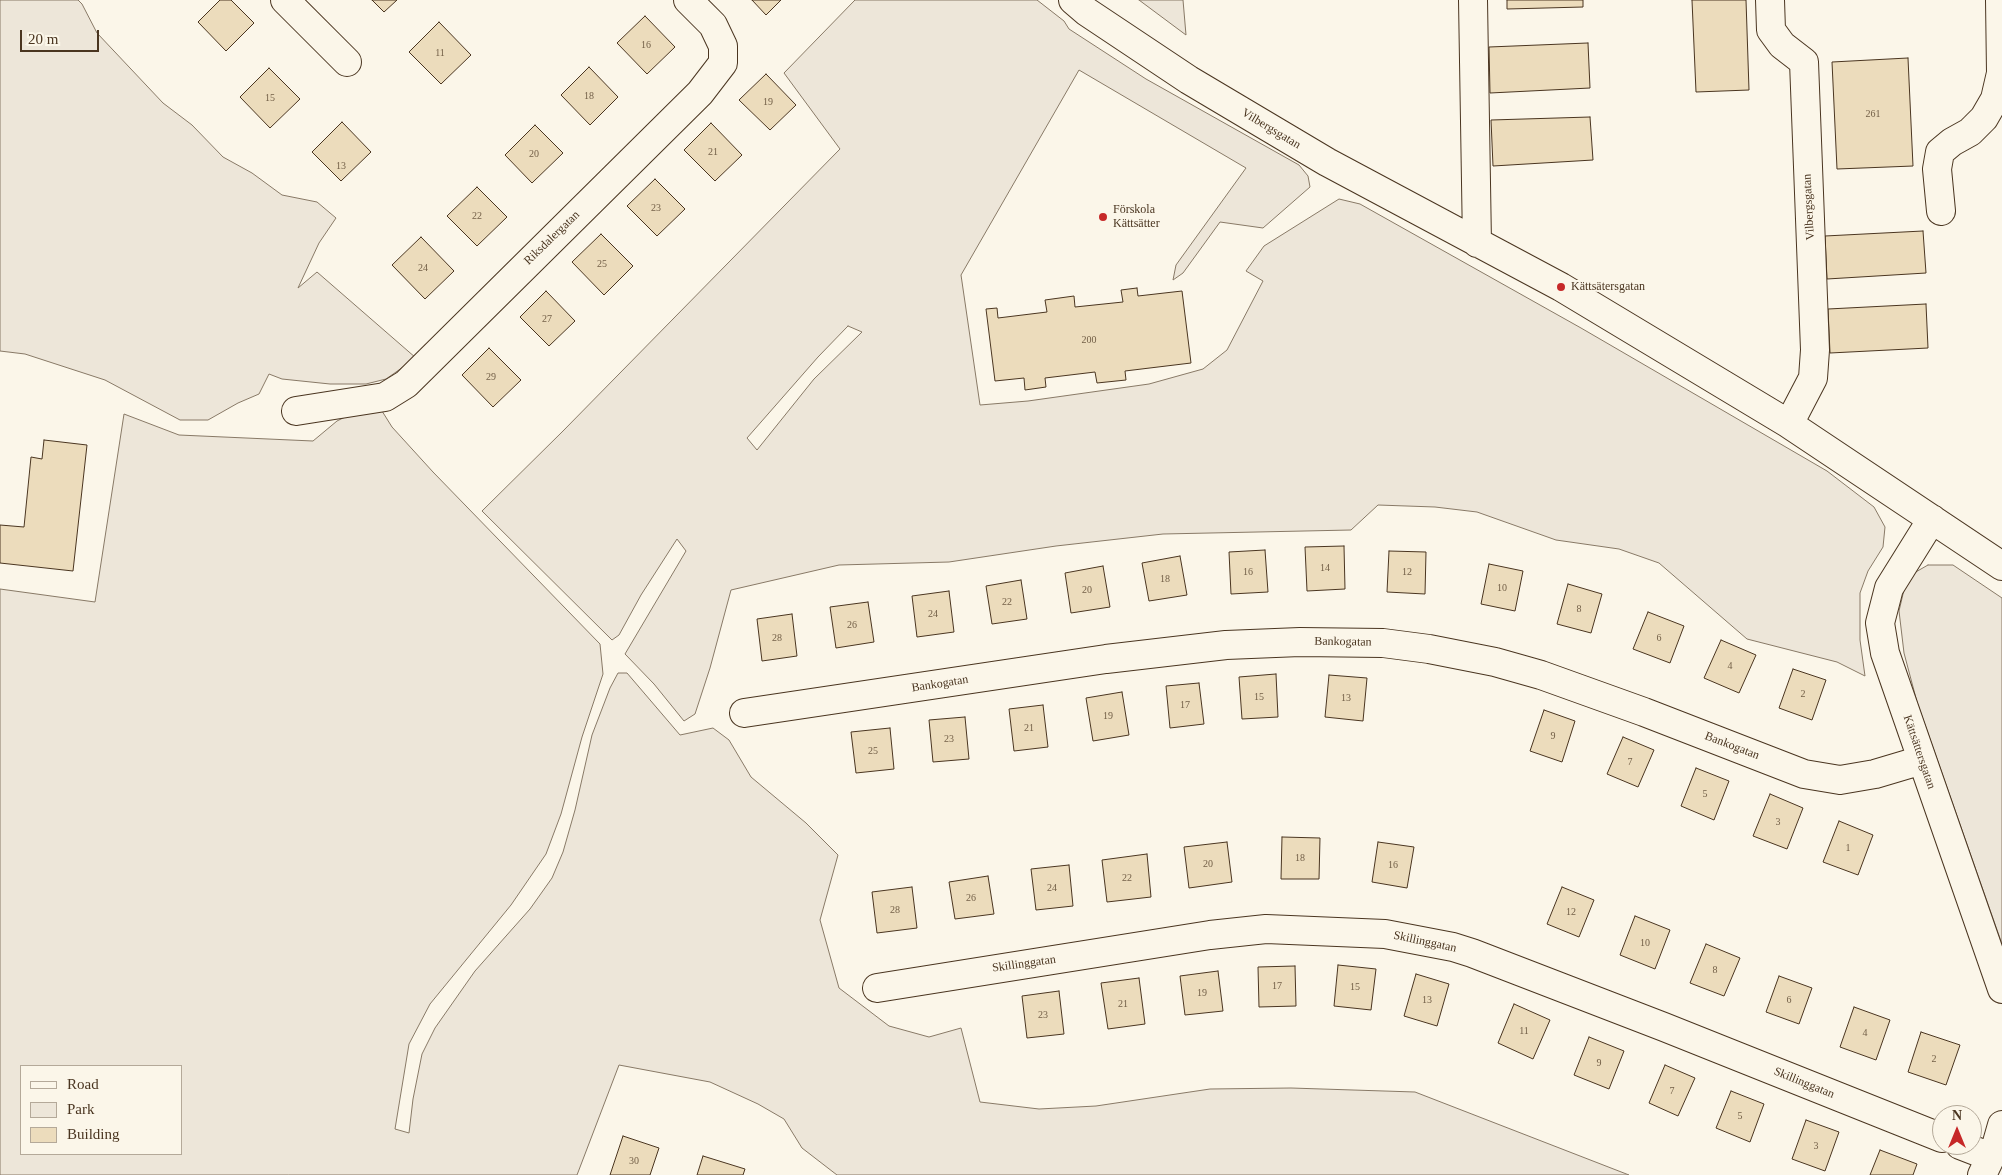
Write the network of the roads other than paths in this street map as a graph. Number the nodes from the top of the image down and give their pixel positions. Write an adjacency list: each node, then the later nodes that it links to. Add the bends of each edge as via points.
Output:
1 (285, 0): 7 (street)
2 (688, 0): 10 (street, Riksdalergatan, via 713,25 723,46 723,63 700,92 406,384 385,397)
3 (1073, 0): 9 (street, Vilbergsgatan, via 1189,80 1327,162)
4 (1473, 0): 9 (street)
5 (1770, 0): 11 (street, Vilbergsgatan, via 1771,30 1782,45 1804,62 1815,350 1813,378)
6 (2000, 0): 8 (street, via 2001,73 1995,99 1984,118 1970,132 1940,152 1937,169)
7 (347, 62)
8 (1941, 211)
9 (1477, 243): 11 (street, Vilbergsgatan, via 1560,287)
10 (296, 411)
11 (1789, 424): 12 (street, Vilbergsgatan)
12 (1932, 519): 13 (street, Vilbergsgatan); 15 (street, Kättsättersgatan, via 1889,588 1880,623 1884,653)
13 (2002, 566)
14 (744, 714): 15 (street, Bankogatan, via 1106,659 1226,645 1383,643 1486,660 1541,675 1804,774 1840,780)
15 (1922, 760): 17 (street, Kättsättersgatan)
16 (877, 988): 19 (street, Skillinggatan, via 1266,929 1385,934 1472,953)
17 (2002, 989)
18 (2002, 1126): 21 (street)
19 (1932, 1134)
20 (1972, 1155): 21 (street)
21 (1986, 1166)

